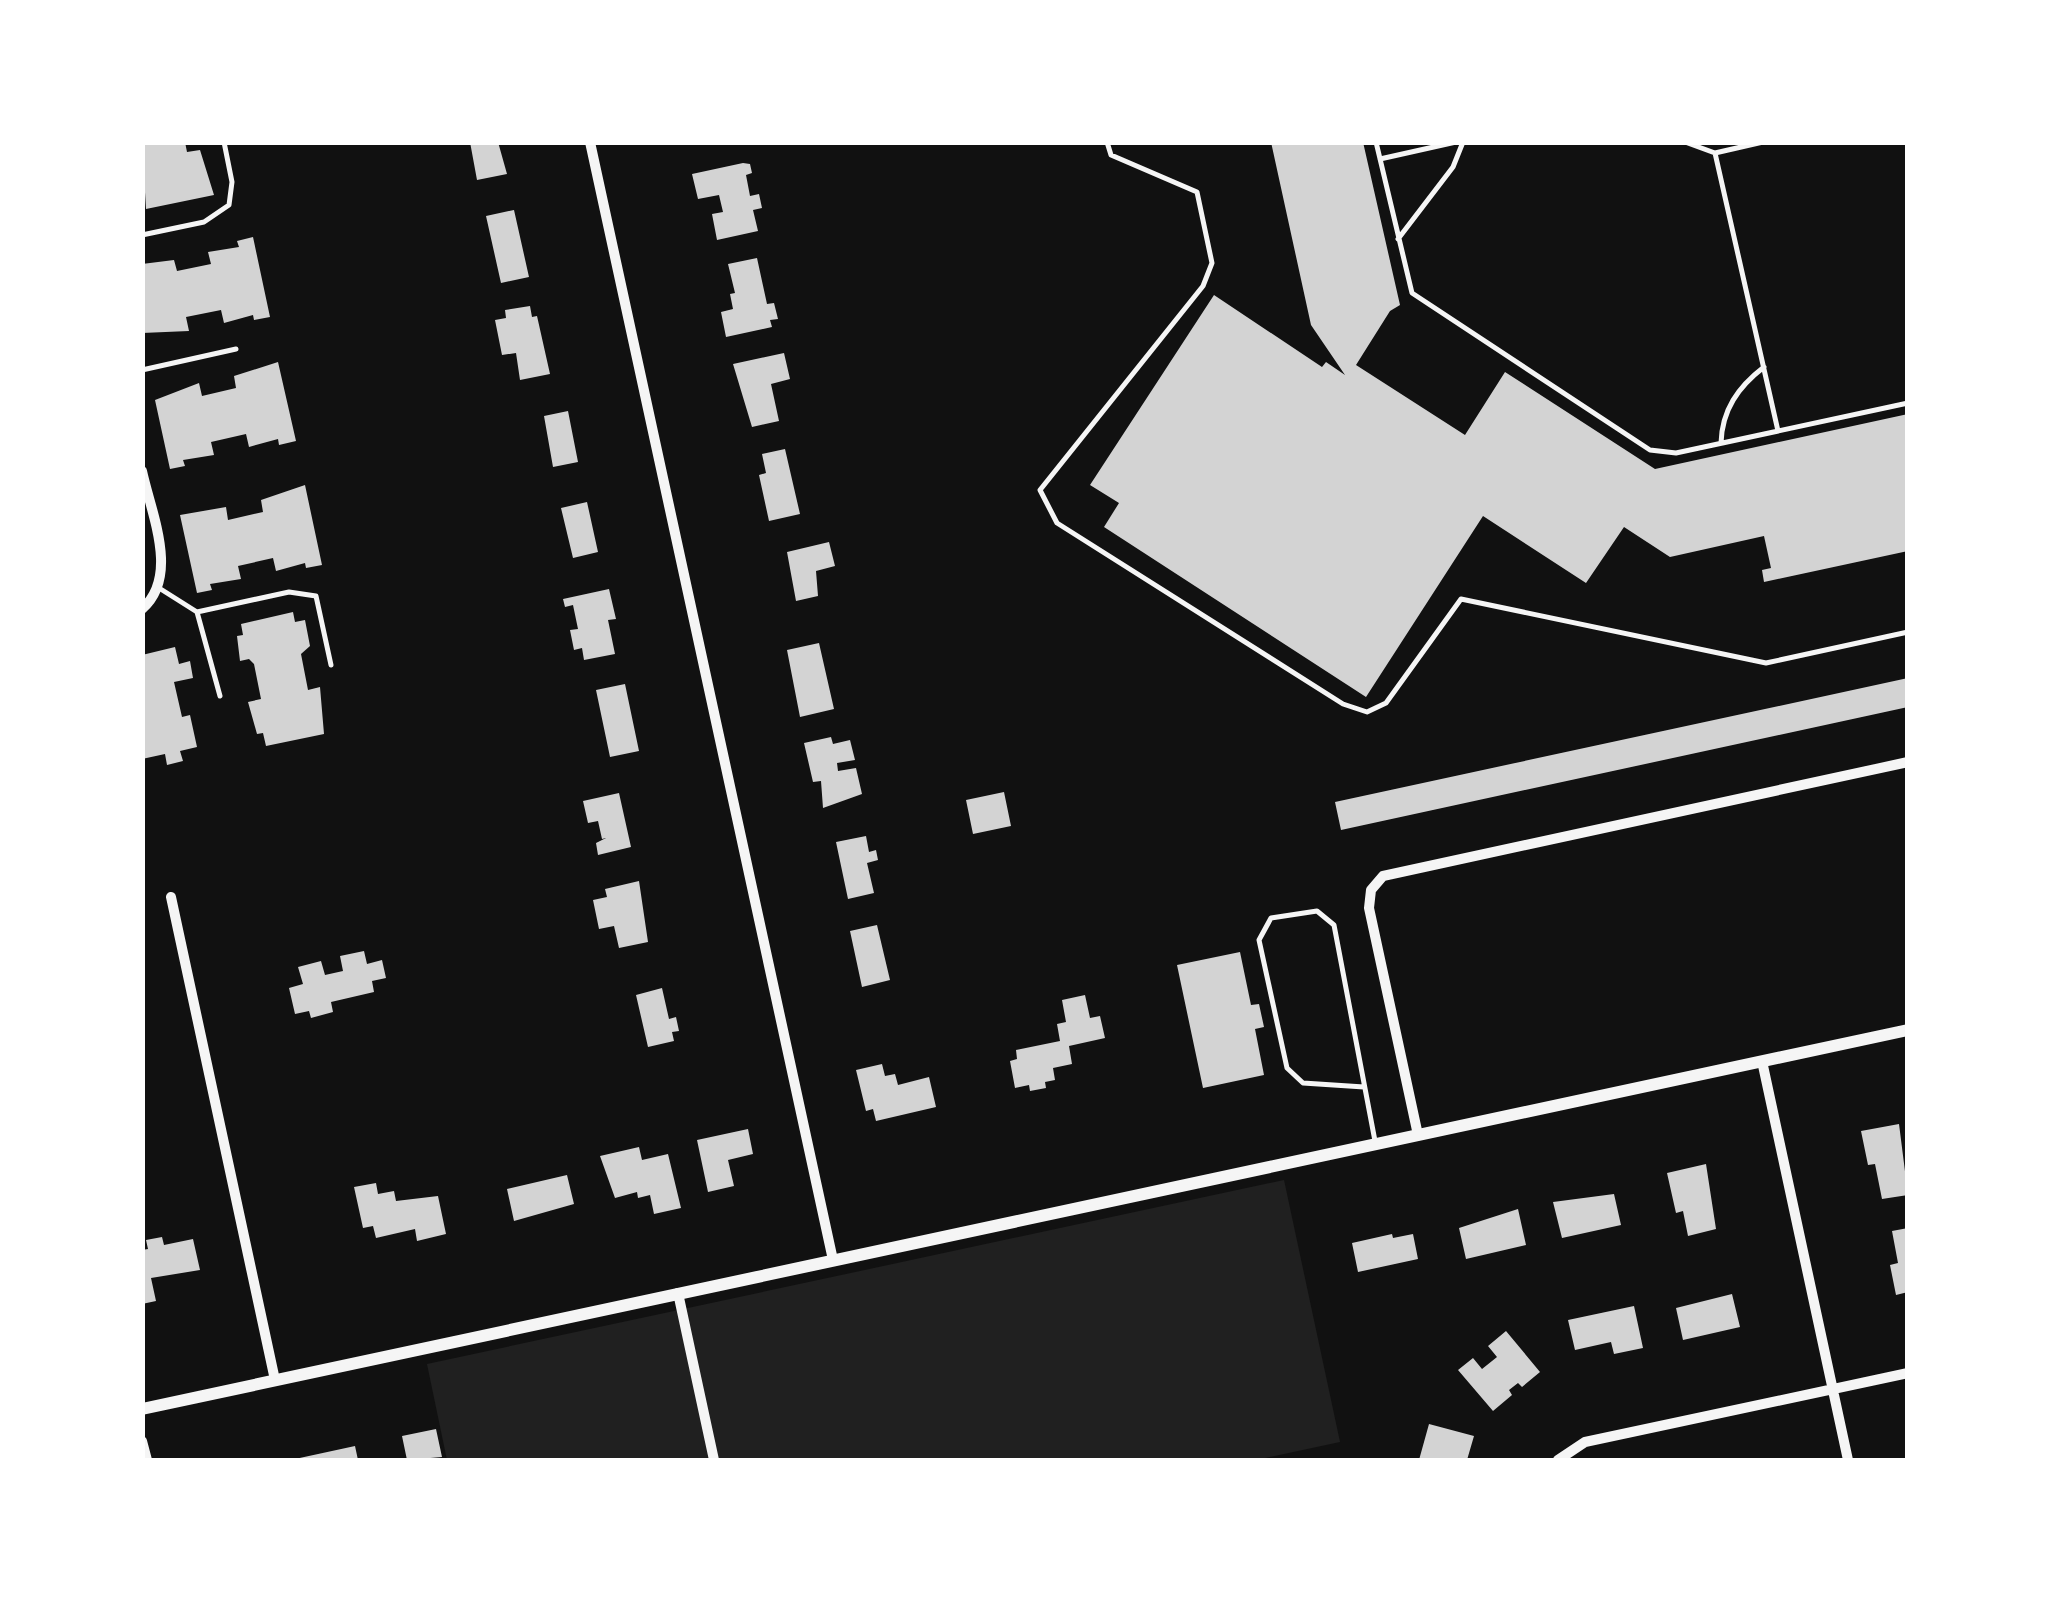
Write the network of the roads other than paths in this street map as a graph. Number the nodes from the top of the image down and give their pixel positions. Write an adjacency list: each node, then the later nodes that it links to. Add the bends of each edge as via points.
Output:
1 (224, 142): 10 (lane, via 229,205 204,222)
2 (590, 142): 32 (street)
3 (1107, 142): 22 (lane, via 1111,155 1197,192 1212,263 1203,286 1040,490 1057,523 1343,704 1366,712 1386,703 1461,599 1766,663)
4 (1376, 142): 9 (lane)
5 (1460, 142): 9 (lane); 11 (lane, via 1453,168)
6 (1685, 142): 8 (lane)
7 (1763, 142): 8 (lane)
8 (1716, 153): 13 (lane)
9 (1380, 159): 11 (lane)
10 (142, 235)
11 (1396, 240): 17 (lane, via 1412,293 1650,450 1661,454)
12 (236, 350): 14 (lane)
13 (1764, 367): 16 (lane); 17 (lane, via 1746,380 1722,419)
14 (142, 370)
15 (1908, 403): 16 (lane)
16 (1778, 431): 17 (lane)
17 (1721, 443)
18 (142, 472): 19 (street, via 162,566)
19 (159, 588): 20 (street); 21 (lane)
20 (142, 609)
21 (197, 612): 23 (lane, via 289,592 316,596); 24 (lane)
22 (1908, 632)
23 (331, 664)
24 (220, 696)
25 (1908, 762): 30 (street, via 1383,876 1371,890 1369,908)
26 (171, 897): 35 (street)
27 (1908, 1030): 28 (street)
28 (1762, 1061): 30 (street); 36 (street)
29 (1364, 1087): 29 (lane, via 1334,925 1317,911 1271,918 1259,940 1287,1068 1303,1083); 31 (lane)
30 (1418, 1135): 31 (street)
31 (1376, 1144): 32 (street)
32 (833, 1260): 33 (street)
33 (678, 1293): 35 (street); 40 (street)
34 (1908, 1373): 36 (street)
35 (275, 1380): 37 (street)
36 (1833, 1389): 41 (street, via 1585,1442); 42 (street)
37 (142, 1409)
38 (142, 1441): 39 (street)
39 (147, 1460)
40 (714, 1460)
41 (1558, 1460)
42 (1848, 1460)

